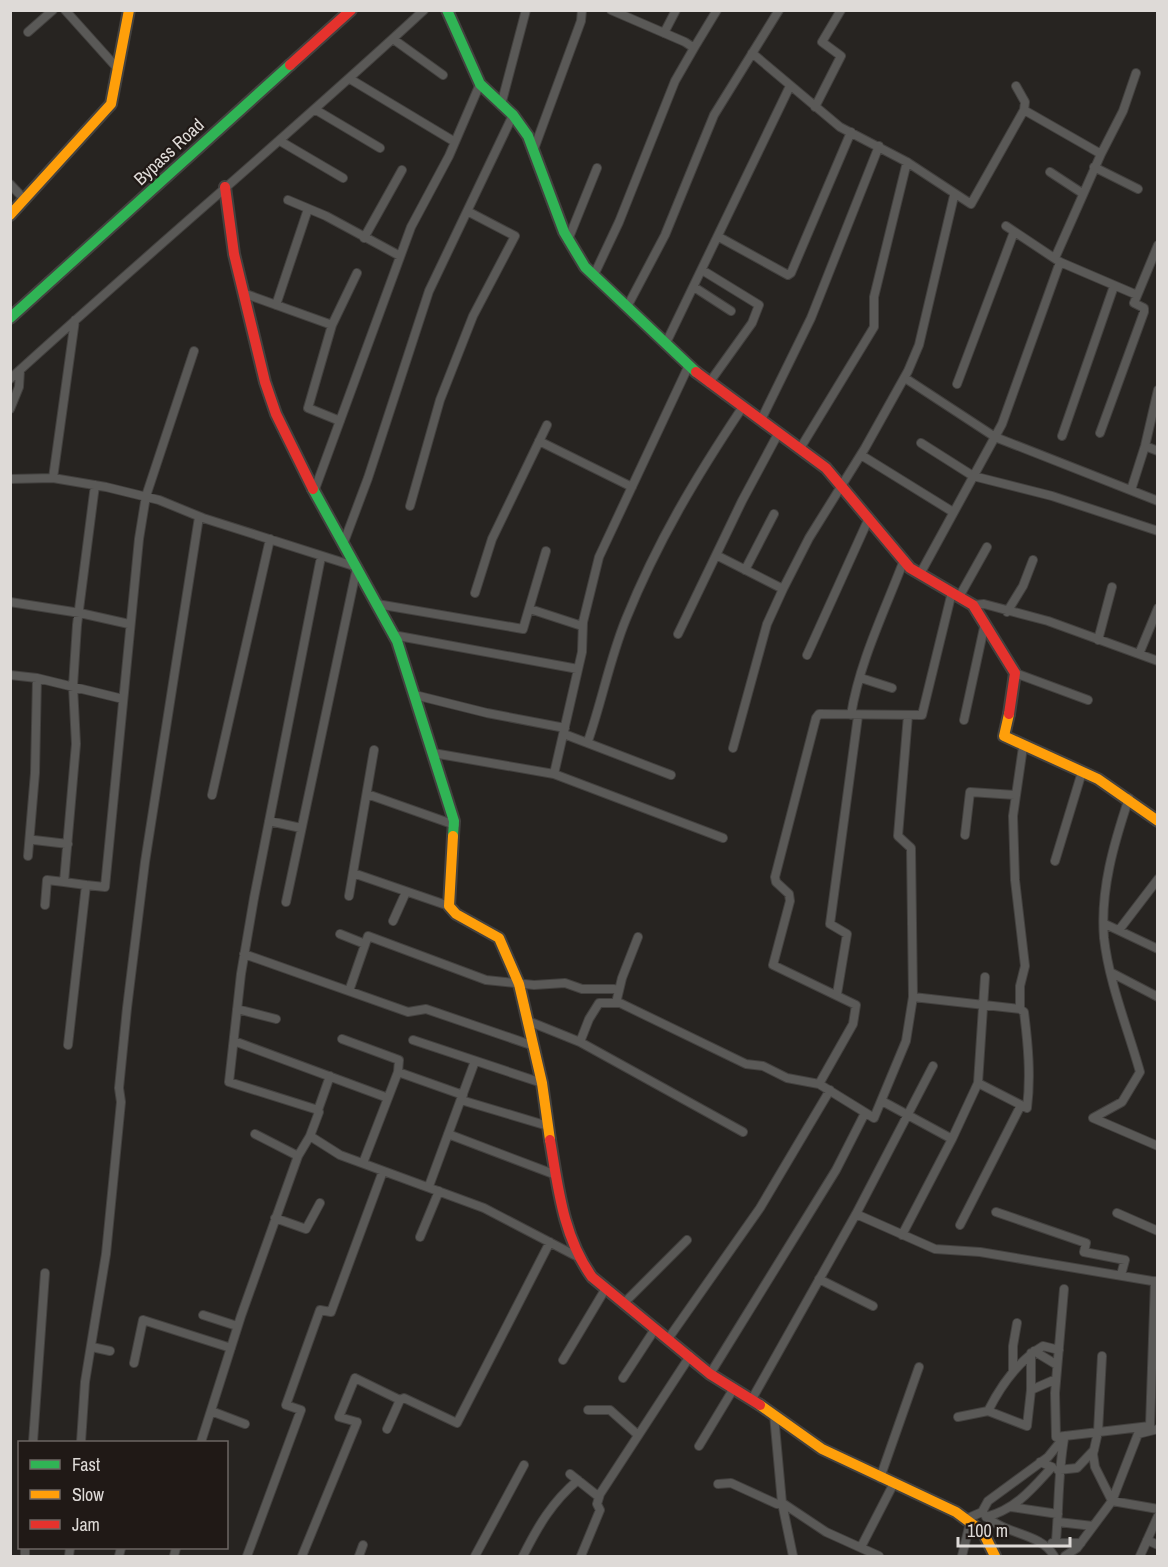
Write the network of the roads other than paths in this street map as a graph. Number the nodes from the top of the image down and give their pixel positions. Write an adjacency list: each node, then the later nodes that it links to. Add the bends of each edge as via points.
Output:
1 (53, 10): 15 (street)
2 (65, 10): 20 (street)
3 (129, 10): 20 (street)
4 (351, 10): 73 (street, Bypass Road)
5 (424, 10): 17 (street)
6 (447, 10): 24 (street)
7 (526, 10): 27 (street)
8 (582, 10): 37 (street)
9 (611, 10): 14 (street)
10 (676, 10): 16 (street)
11 (717, 10): 18 (street)
12 (779, 10): 19 (street)
13 (841, 10): 28 (street, via 822,42 841,56)
14 (627, 14): 16 (street)
15 (28, 32)
16 (664, 33): 18 (street)
17 (393, 39): 22 (street); 23 (street)
18 (694, 48): 65 (street, via 675,81)
19 (752, 53): 25 (street); 71 (street, via 714,115 665,235)
20 (118, 69): 51 (street, via 111,104)
21 (1136, 73): 38 (street, via 1123,111)
22 (443, 75)
23 (350, 79): 29 (street); 34 (street)
24 (480, 84): 27 (street); 34 (street)
25 (790, 86): 28 (street); 57 (street)
26 (1016, 86): 30 (street, via 1025,102)
27 (501, 105): 31 (street)
28 (815, 107): 32 (street)
29 (316, 110): 33 (street); 36 (street)
30 (1024, 110): 38 (street); 49 (street, via 971,204)
31 (513, 115): 37 (street); 53 (street)
32 (851, 132): 35 (street); 57 (street, via 791,273)
33 (280, 141): 44 (street); 46 (street)
34 (455, 142): 61 (street)
35 (879, 146): 39 (street); 87 (street, via 811,318)
36 (380, 148)
37 (534, 149): 59 (street)
38 (1101, 154): 40 (street)
39 (907, 162): 49 (street); 97 (street, via 874,297 874,327)
40 (1094, 167): 47 (street); 48 (street)
41 (597, 168): 59 (street)
42 (402, 170): 58 (street)
43 (1050, 172): 48 (street)
44 (342, 178)
45 (10, 184): 51 (street)
46 (225, 187): 68 (street); 74 (street)
47 (1138, 189)
48 (1082, 193): 62 (street)
49 (954, 196): 80 (street, via 919,345)
50 (288, 200): 52 (street)
51 (18, 203): 54 (street)
52 (308, 209): 58 (street); 70 (street)
53 (469, 212): 110 (street, via 514,236 472,316 440,400); 117 (street, via 429,291)
54 (10, 215)
55 (1006, 226): 56 (street)
56 (1014, 232): 62 (street); 83 (street)
57 (718, 237): 63 (street)
58 (364, 238): 61 (street)
59 (568, 240): 65 (street)
60 (1158, 245): 69 (street)
61 (400, 256): 88 (street)
62 (1057, 260): 66 (street); 93 (street, via 1009,406)
63 (702, 270): 67 (street); 82 (street, via 759,305 752,323)
64 (357, 273): 75 (street)
65 (594, 275): 71 (street)
66 (1114, 286): 69 (street); 92 (street)
67 (694, 287): 72 (street); 76 (street)
68 (243, 293): 70 (street); 106 (street, via 276,414)
69 (1137, 295): 91 (street, via 1134,303 1144,312)
70 (276, 305): 75 (street)
71 (627, 307): 76 (street)
72 (731, 311)
73 (10, 318)
74 (75, 320): 79 (street); 101 (street)
75 (332, 325): 88 (street, via 308,408)
76 (666, 343): 78 (street)
77 (194, 351): 108 (street)
78 (689, 365): 82 (street); 104 (street)
79 (20, 370): 81 (street); 86 (street)
80 (904, 378): 93 (street); 99 (street)
81 (10, 379)
82 (709, 382): 85 (street)
83 (957, 384)
84 (1158, 390): 96 (street)
85 (742, 408): 87 (street); 161 (street, via 687,491 659,545 618,640)
86 (10, 409)
87 (761, 420): 90 (street)
88 (339, 421): 106 (street)
89 (547, 425): 94 (street)
90 (779, 432): 97 (street); 120 (street)
91 (1100, 433)
92 (1062, 436)
93 (994, 437): 100 (street); 107 (street)
94 (539, 441): 104 (street); 129 (street, via 492,539)
95 (921, 443): 100 (street)
96 (1145, 446): 98 (street); 107 (street)
97 (801, 447): 105 (street)
98 (1158, 451)
99 (861, 455): 105 (street); 111 (street)
100 (973, 476): 111 (street); 115 (street, via 1052,496)
101 (53, 478): 102 (street); 103 (street)
102 (10, 479)
103 (95, 485): 108 (street); 137 (street)
104 (632, 487): 140 (street, via 599,556)
105 (843, 487): 114 (street); 128 (street, via 809,538)
106 (315, 489): 117 (street)
107 (1131, 490): 109 (street)
108 (146, 496): 113 (street); 139 (street)
109 (1158, 501)
110 (410, 506)
111 (953, 512): 126 (street)
112 (774, 514): 125 (street)
113 (199, 517): 116 (street); 273 (street, via 129,985 106,1254)
114 (869, 518): 122 (street); 145 (street)
115 (1158, 531)
116 (270, 539): 121 (street); 170 (street)
117 (344, 542): 124 (street)
118 (987, 547): 130 (street)
119 (546, 551): 135 (street)
120 (716, 555): 125 (street); 141 (street)
121 (321, 557): 124 (street); 173 (street)
122 (904, 560): 126 (street); 151 (street)
123 (1033, 560): 136 (street)
124 (357, 567): 132 (street); 176 (street)
125 (745, 570): 128 (street)
126 (920, 574): 130 (street)
127 (1112, 587): 143 (street)
128 (783, 589): 163 (street, via 767,624)
129 (475, 593)
130 (956, 594): 133 (street); 157 (street, via 922,715)
131 (10, 602): 137 (street)
132 (377, 604): 135 (street, via 516,630 523,629); 142 (street)
133 (973, 605): 136 (street, via 984,604); 138 (street)
134 (1158, 608): 144 (street)
135 (530, 609): 140 (street)
136 (1007, 612): 143 (street, via 1048,621)
137 (80, 613): 139 (street); 152 (street)
138 (986, 623): 148 (street); 159 (street)
139 (129, 624): 155 (street)
140 (582, 626): 147 (street)
141 (678, 634)
142 (393, 635): 147 (street); 154 (street)
143 (1098, 640): 144 (street)
144 (1139, 654): 146 (street)
145 (807, 655)
146 (1158, 661)
147 (578, 669): 160 (street)
148 (1015, 673): 156 (street); 162 (street, via 1004,736)
149 (10, 675): 150 (street)
150 (37, 678): 152 (street); 181 (street)
151 (861, 678): 153 (street); 158 (street)
152 (73, 686): 155 (street); 180 (street, via 76,744)
153 (892, 688)
154 (415, 695): 160 (street); 165 (street)
155 (123, 699): 186 (street, via 105,887)
156 (1088, 700)
157 (908, 715): 158 (street); 206 (street, via 898,836 911,848)
158 (855, 716): 205 (street, via 830,924 847,934); 205 (street, via 819,714 816,718 776,877 790,901 773,965)
159 (964, 720)
160 (565, 731): 161 (street); 167 (street)
161 (588, 741): 168 (street)
162 (1023, 747): 166 (street); 171 (street)
163 (733, 748)
164 (374, 750): 169 (street)
165 (434, 753): 167 (street); 175 (street)
166 (1082, 772): 172 (street); 182 (street)
167 (554, 774): 178 (street)
168 (671, 775)
169 (366, 794): 175 (street); 183 (street)
170 (212, 795)
171 (1015, 795): 177 (street, via 970,792); 211 (street, via 1015,880 1025,966)
172 (1129, 798): 174 (street); 193 (street, via 1106,880)
173 (269, 821): 176 (street); 199 (street)
174 (1158, 821)
175 (454, 825): 191 (street)
176 (302, 828): 189 (street)
177 (965, 835)
178 (723, 838)
179 (34, 840): 180 (street)
180 (68, 844): 185 (street)
181 (28, 856)
182 (1055, 861)
183 (353, 873): 187 (street); 188 (street)
184 (1158, 879): 194 (street)
185 (64, 882): 186 (street); 190 (street, via 47,880)
186 (86, 885): 218 (street)
187 (406, 892): 191 (street); 192 (street)
188 (349, 896)
189 (286, 902)
190 (45, 905)
191 (449, 906): 202 (street, via 499,938)
192 (393, 921)
193 (1105, 924): 194 (street); 200 (street)
194 (1119, 930): 198 (street)
195 (340, 934): 197 (street)
196 (638, 936): 208 (street)
197 (365, 944): 202 (street, via 368,936 486,980); 204 (street)
198 (1158, 949)
199 (244, 954): 204 (street); 210 (street)
200 (1112, 973): 207 (street); 241 (street, via 1140,1072 1122,1102 1092,1118)
201 (985, 977): 209 (street)
202 (519, 984): 203 (street, via 565,983 582,989); 213 (street)
203 (614, 989)
204 (349, 991): 219 (street, via 408,1012 426,1009)
205 (837, 994): 226 (street, via 855,1003 857,1009 853,1024)
206 (913, 997): 209 (street); 230 (street, via 906,1041)
207 (1158, 997)
208 (616, 1003): 217 (street, via 599,1003); 226 (street, via 746,1064 763,1065 787,1078)
209 (984, 1004): 211 (street); 225 (street)
210 (237, 1009): 212 (street); 216 (street)
211 (1020, 1009): 231 (street, via 1024,1012 1030,1086 1027,1108)
212 (276, 1019)
213 (528, 1021): 217 (street); 219 (street)
214 (342, 1039): 222 (street, via 399,1060)
215 (412, 1040): 220 (street)
216 (234, 1041): 223 (street); 232 (street, via 229,1082)
217 (580, 1042): 236 (street)
218 (68, 1045)
219 (534, 1046): 224 (street)
220 (475, 1061): 224 (street); 229 (street)
221 (933, 1066): 234 (street)
222 (398, 1072): 228 (street); 229 (street)
223 (330, 1076): 228 (street); 232 (street)
224 (542, 1083): 235 (street)
225 (978, 1083): 231 (street); 240 (street)
226 (819, 1084): 227 (street)
227 (830, 1090): 233 (street); 272 (street, via 754,1218)
228 (388, 1098): 243 (street)
229 (462, 1098): 235 (street); 238 (street)
230 (882, 1101): 233 (street, via 874,1118); 234 (street)
231 (1020, 1107): 253 (street)
232 (318, 1110): 239 (street)
233 (865, 1113): 285 (street, via 836,1170)
234 (908, 1115): 240 (street); 251 (street)
235 (548, 1126): 245 (street)
236 (743, 1132)
237 (255, 1134): 242 (street)
238 (448, 1134): 245 (street); 246 (street)
239 (310, 1136): 242 (street); 243 (street, via 339,1155)
240 (952, 1139): 255 (street)
241 (1158, 1146)
242 (298, 1156): 252 (street)
243 (363, 1163): 244 (street)
244 (383, 1171): 246 (street); 332 (street, via 331,1312 320,1310 295,1377 286,1405 301,1410)
245 (556, 1175): 259 (street, via 560,1203)
246 (429, 1186): 247 (street)
247 (439, 1191): 256 (street); 258 (street, via 484,1208)
248 (320, 1203): 252 (street, via 306,1229)
249 (996, 1212): 261 (street, via 1086,1243 1084,1252 1125,1260)
250 (1117, 1213): 254 (street)
251 (856, 1214): 255 (street); 262 (street)
252 (276, 1218): 270 (street)
253 (960, 1225)
254 (1158, 1231)
255 (902, 1235): 261 (street, via 935,1249 980,1252)
256 (420, 1237)
257 (687, 1240): 266 (street)
258 (550, 1242): 259 (street); 291 (street, via 457,1423 404,1398)
259 (578, 1257): 264 (street)
260 (45, 1273): 303 (street)
261 (1121, 1275): 263 (street)
262 (819, 1279): 267 (street); 290 (street)
263 (1156, 1282): 300 (street, via 1150,1426)
264 (606, 1288): 266 (street); 280 (street)
265 (1064, 1289): 275 (street)
266 (624, 1304): 271 (street)
267 (873, 1306)
268 (203, 1315): 270 (street)
269 (1017, 1323): 284 (street)
270 (237, 1326): 274 (street)
271 (656, 1329): 272 (street); 286 (street)
272 (668, 1340): 278 (street)
273 (92, 1347): 276 (street); 304 (street)
274 (231, 1348): 281 (street, via 142,1320); 293 (street)
275 (1059, 1350): 277 (street, via 1043,1346); 282 (street)
276 (110, 1352)
277 (1033, 1352): 282 (street); 284 (street); 289 (street)
278 (690, 1356): 285 (street); 301 (street)
279 (1102, 1356): 300 (street)
280 (563, 1360)
281 (134, 1363)
282 (1057, 1365): 287 (street)
283 (919, 1367): 312 (street)
284 (1013, 1372): 294 (street)
285 (710, 1374): 288 (street)
286 (623, 1378)
287 (1056, 1379): 289 (street); 302 (street, via 1056,1437)
288 (734, 1388): 290 (street); 306 (street)
289 (1031, 1390): 294 (street, via 1027,1425)
290 (752, 1399): 295 (street)
291 (400, 1400): 298 (street); 333 (street, via 356,1378 339,1417 357,1422)
292 (588, 1410): 301 (street, via 610,1410)
293 (211, 1411): 297 (street); 305 (street)
294 (988, 1411): 296 (street)
295 (774, 1415): 312 (street, via 822,1449); 318 (street)
296 (958, 1417)
297 (245, 1424)
298 (387, 1429)
299 (1158, 1429): 317 (street, via 1138,1434)
300 (1098, 1432): 302 (street); 307 (street)
301 (638, 1436): 316 (street)
302 (1065, 1436): 308 (street); 310 (street)
303 (33, 1441)
304 (81, 1441)
305 (202, 1441)
306 (699, 1446)
307 (1094, 1450): 310 (street, via 1077,1468); 317 (street, via 1095,1467)
308 (1040, 1462): 319 (street, via 1052,1467 1021,1502); 321 (street, via 988,1501)
309 (524, 1465): 335 (street)
310 (1058, 1470): 323 (street)
311 (570, 1474): 313 (street)
312 (880, 1478): 314 (street)
313 (578, 1480): 316 (street); 336 (street, via 559,1496 541,1520)
314 (894, 1483): 324 (street); 331 (street)
315 (718, 1484): 318 (street, via 731,1483)
316 (599, 1497): 337 (street, via 600,1510)
317 (1112, 1501): 320 (street); 325 (street)
318 (782, 1504): 331 (street, via 826,1532); 338 (street)
319 (1011, 1507): 321 (street); 323 (street)
320 (1158, 1509)
321 (984, 1514): 324 (street); 327 (street, via 990,1522 1022,1536)
322 (1158, 1516): 326 (street)
323 (1058, 1518): 325 (street); 327 (street)
324 (968, 1521): 340 (street); 341 (street, via 983,1532)
325 (1093, 1526): 328 (street)
326 (1147, 1540): 330 (street); 344 (street)
327 (1052, 1543): 328 (street); 342 (street)
328 (1081, 1543): 343 (street)
329 (363, 1545): 334 (street)
330 (1158, 1545)
331 (861, 1547): 339 (street)
332 (247, 1557)
333 (302, 1557)
334 (359, 1557)
335 (475, 1557)
336 (523, 1557)
337 (581, 1557)
338 (793, 1557)
339 (879, 1557)
340 (962, 1557)
341 (995, 1557)
342 (1054, 1557)
343 (1065, 1557)
344 (1140, 1557)

